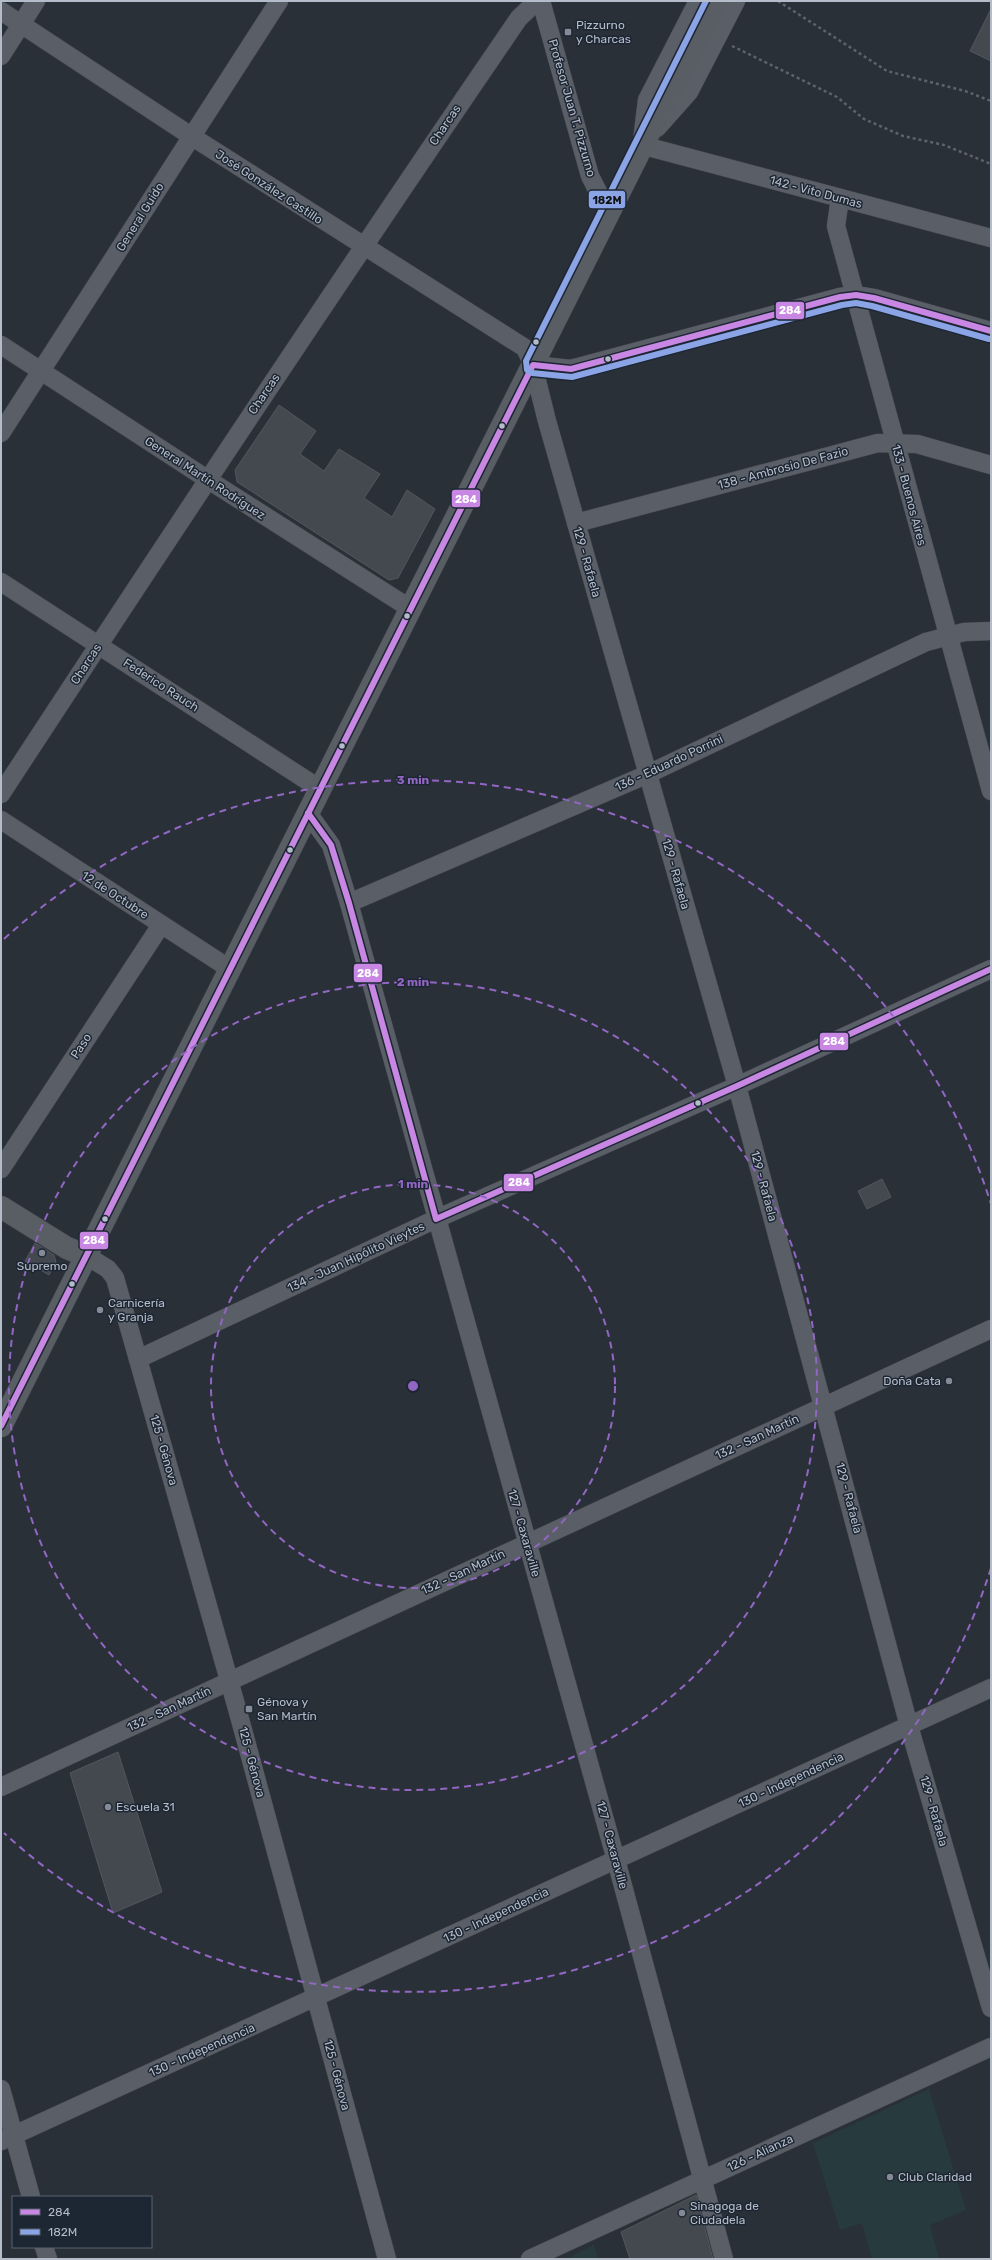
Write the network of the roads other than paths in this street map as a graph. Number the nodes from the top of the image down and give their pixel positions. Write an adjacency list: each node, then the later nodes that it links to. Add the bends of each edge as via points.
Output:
1 (36, 1): 9 (street)
2 (279, 1): 11 (street, General Guido)
3 (537, 1): 16 (street, Charcas, via 519,18)
4 (541, 1): 14 (street, Profesor Juan T. Pizzurno, via 590,176)
5 (698, 1): 12 (street, via 647,100)
6 (715, 1): 12 (main road)
7 (736, 1): 12 (street, via 689,92)
8 (1, 11): 9 (street, José González Castillo)
9 (22, 24): 10 (street); 11 (street, José González Castillo)
10 (1, 56)
11 (191, 136): 16 (street, José González Castillo); 21 (street, General Guido)
12 (641, 145): 13 (street, 142 - Vito Dumas); 14 (main road)
13 (840, 198): 15 (street, 142 - Vito Dumas); 17 (street, 133 - Buenos Aires, via 836,226)
14 (609, 213): 20 (main road)
15 (991, 238)
16 (362, 246): 20 (street, José González Castillo, via 525,348); 25 (street, Charcas)
17 (856, 295): 18 (street); 20 (street, via 840,297 571,369); 23 (street, 133 - Buenos Aires)
18 (991, 331)
19 (1, 345): 21 (street, General Martín Rodríguez)
20 (533, 365): 26 (street, 129 - Rafaela, via 546,421); 28 (main road)
21 (43, 371): 22 (street, General Guido); 25 (street, General Martín Rodríguez)
22 (1, 433)
23 (895, 442): 24 (street, 138 - Ambrosio De Fazio, via 917,444); 26 (street, 138 - Ambrosio De Fazio, via 878,443); 30 (street, 133 - Buenos Aires)
24 (991, 464)
25 (207, 479): 28 (street, General Martín Rodríguez); 31 (street, Charcas)
26 (576, 523): 32 (street, 129 - Rafaela)
27 (1, 582): 31 (street, Federico Rauch)
28 (411, 609): 33 (main road)
29 (991, 631): 30 (street, 136 - Eduardo Porrini)
30 (947, 635): 32 (street, 136 - Eduardo Porrini, via 926,642); 34 (street, 133 - Buenos Aires)
31 (99, 645): 33 (street, Federico Rauch); 35 (street, Charcas)
32 (648, 774): 38 (street, 136 - Eduardo Porrini); 42 (street, 129 - Rafaela)
33 (320, 789): 36 (main road)
34 (991, 791)
35 (1, 794)
36 (308, 813): 38 (street, 127 - Caxaraville, via 331,845); 40 (main road)
37 (1, 820): 39 (street, 12 de Octubre)
38 (349, 903): 45 (street, 127 - Caxaraville)
39 (161, 925): 40 (street, 12 de Octubre); 43 (street, Paso)
40 (230, 969): 46 (main road)
41 (991, 969): 42 (street, 134 - Juan Hipólito Vieytes)
42 (737, 1086): 45 (street, 134 - Juan Hipólito Vieytes); 49 (street, 129 - Rafaela)
43 (1, 1169)
44 (1, 1208): 46 (main road, via 67,1248)
45 (436, 1220): 48 (street, 134 - Juan Hipólito Vieytes); 51 (street, 127 - Caxaraville)
46 (87, 1256): 48 (street, 125 - Génova, via 108,1269 114,1278); 50 (main road)
47 (991, 1329): 49 (street, 132 - San Martín)
48 (138, 1359): 52 (street, 125 - Génova)
49 (824, 1407): 51 (street, 132 - San Martín); 54 (street, 129 - Rafaela)
50 (1, 1426)
51 (527, 1543): 52 (street, 132 - San Martín); 56 (street, 127 - Caxaraville)
52 (229, 1681): 55 (street, 132 - San Martín); 57 (street, 125 - Génova)
53 (991, 1688): 54 (street, 130 - Independencia)
54 (909, 1726): 56 (street, 130 - Independencia); 58 (street, 129 - Rafaela)
55 (1, 1787)
56 (616, 1860): 57 (street, 130 - Independencia); 62 (street, 127 - Caxaraville)
57 (316, 1998): 61 (street, 130 - Independencia); 66 (street, 125 - Génova)
58 (991, 2008)
59 (991, 2047): 62 (street, 126 - Alianza)
60 (1, 2089): 61 (street)
61 (7, 2138): 63 (street)
62 (701, 2180): 67 (street, 126 - Alianza); 68 (street, 127 - Caxaraville)
63 (31, 2196)
64 (44, 2248): 65 (street)
65 (48, 2259)
66 (388, 2259)
67 (530, 2259)
68 (724, 2259)

